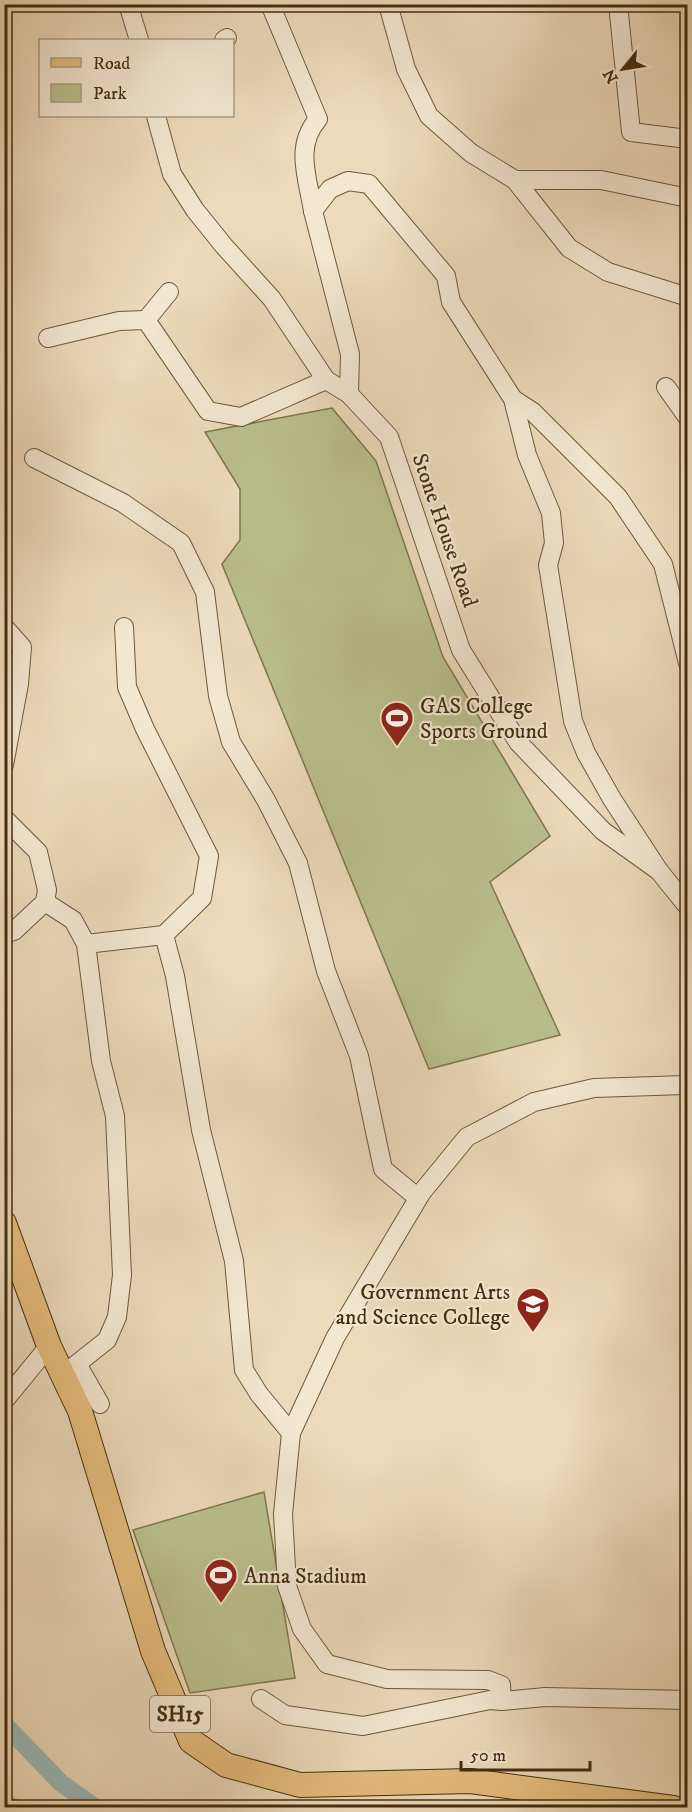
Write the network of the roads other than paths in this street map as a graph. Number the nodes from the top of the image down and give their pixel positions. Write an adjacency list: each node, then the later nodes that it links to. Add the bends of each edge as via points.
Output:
1 (128, 4): 5 (street)
2 (270, 4): 10 (street, via 318,119 307,132 303,148)
3 (388, 4): 8 (street, via 406,69 429,116 471,153)
4 (618, 4): 7 (street, via 631,132)
5 (139, 39)
6 (157, 117): 15 (street, via 172,174 195,210 272,298)
7 (687, 139)
8 (515, 180): 9 (street, via 601,180); 12 (street, via 569,248 608,272)
9 (687, 198)
10 (313, 211): 17 (street, via 350,354); 18 (street, via 330,189 348,181 369,184 446,276 451,302)
11 (168, 292): 13 (street)
12 (687, 297)
13 (146, 321): 14 (street, via 119,321); 15 (street, via 208,411 241,417)
14 (48, 338)
15 (326, 380): 17 (street, Stone House Road)
16 (666, 387): 19 (street)
17 (349, 394): 26 (street, Stone House Road, via 389,437 461,650 518,742 603,831)
18 (513, 399): 23 (street, via 533,412 618,496 663,564); 26 (street, via 527,455 551,513 554,543 548,565 573,721 612,799)
19 (687, 418)
20 (34, 458): 33 (street, via 123,503 181,543 206,592 218,696 231,742 297,863 326,971 359,1056 383,1169)
21 (4, 627): 24 (street, via 22,647)
22 (124, 627): 30 (street, via 127,687 209,856 202,898)
23 (687, 663)
24 (4, 765)
25 (4, 818): 27 (street, via 38,852 47,890)
26 (659, 871): 28 (street, Stone House Road)
27 (45, 902): 29 (street, via 14,931); 31 (street, via 73,920)
28 (687, 907)
29 (4, 934)
30 (164, 935): 31 (street); 39 (street, via 175,976 201,1130 234,1261 244,1370)
31 (86, 944): 36 (street, via 101,1061 115,1116 122,1275 117,1317 107,1340)
32 (687, 1082): 33 (street, via 594,1088 534,1102 467,1137)
33 (418, 1198): 39 (street, via 335,1338)
34 (4, 1223): 35 (main road, SH15)
35 (49, 1346): 36 (main road, SH15); 37 (street)
36 (70, 1370): 38 (street); 43 (main road, SH15, via 153,1652 191,1742 226,1765 300,1785 470,1781)
37 (4, 1401)
38 (100, 1404)
39 (291, 1433): 41 (street, via 283,1514 287,1586 302,1629 327,1664 387,1679 488,1680 501,1685)
40 (261, 1700): 41 (street, via 285,1715 363,1726)
41 (496, 1700): 42 (street)
42 (687, 1700)
43 (673, 1808)

